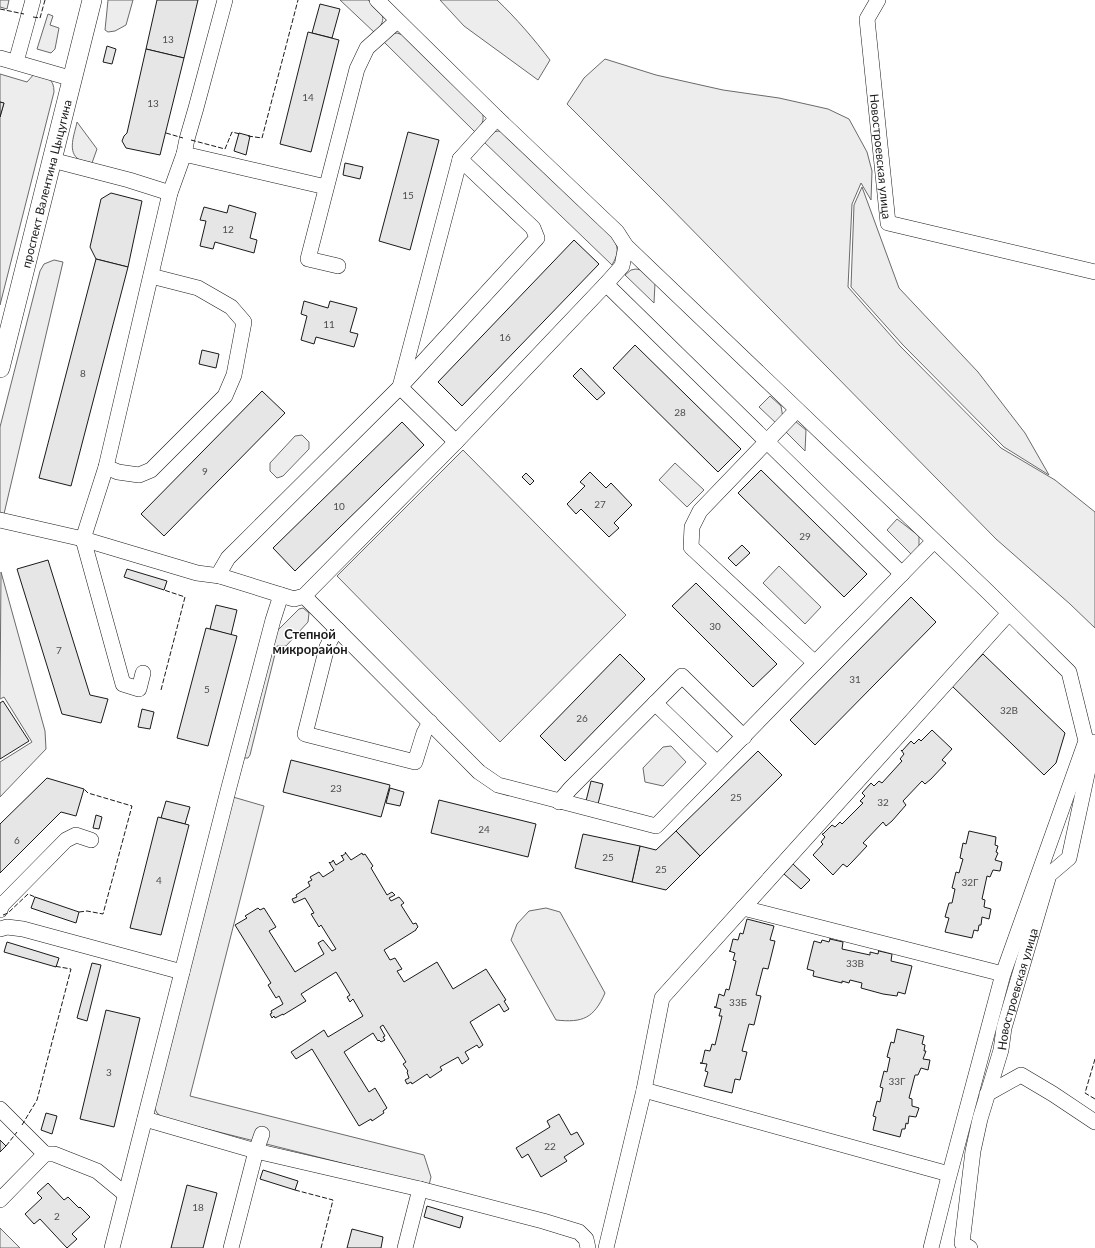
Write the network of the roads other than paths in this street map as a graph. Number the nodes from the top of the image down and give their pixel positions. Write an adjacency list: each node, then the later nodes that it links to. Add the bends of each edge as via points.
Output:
1 (32, 0): 8 (street)
2 (92, 0): 9 (main road, проспект Валентина Цыцугина)
3 (224, 0): 11 (street)
4 (878, 0): 18 (street, Новостроевская улица, via 867,19 888,224)
5 (380, 1): 6 (street)
6 (397, 21): 10 (street); 14 (street, via 367,48 357,69)
7 (0, 58): 8 (street)
8 (16, 62): 9 (street)
9 (73, 79): 13 (main road, проспект Валентина Цыцугина)
10 (497, 118): 12 (street); 16 (street, via 617,232)
11 (184, 154): 14 (street); 15 (street)
12 (460, 159): 22 (street); 22 (street, via 533,228 537,238)
13 (52, 160): 15 (street); 21 (main road, проспект Валентина Цыцугина)
14 (326, 187): 17 (street, via 308,259)
15 (170, 193): 19 (street)
16 (626, 246): 20 (street, via 622,266); 23 (street)
17 (338, 266)
18 (1095, 272)
19 (151, 276): 26 (street); 26 (street, via 198,288 232,307 244,322 234,375 225,396 151,470 139,475 118,472)
20 (606, 284): 24 (street); 25 (street)
21 (0, 368)
22 (400, 387): 25 (street); 31 (street, via 228,558)
23 (797, 410): 24 (street); 29 (street)
24 (767, 441): 30 (street); 36 (street, via 700,511 692,527 691,547)
25 (456, 442): 33 (street)
26 (106, 467): 28 (street)
27 (0, 520): 28 (street)
28 (83, 539): 31 (street, via 186,569); 37 (street, via 123,684 139,689)
29 (934, 541): 30 (street); 34 (street)
30 (902, 574): 36 (street)
31 (220, 576): 32 (street)
32 (282, 595): 33 (street, via 294,599); 48 (street, via 273,620)
33 (304, 596): 35 (street)
34 (1009, 613): 45 (street); 49 (street, via 1068,672 1086,741)
35 (338, 630): 39 (street); 39 (street, via 328,647 306,734 415,762)
36 (815, 664): 41 (street)
37 (143, 674)
38 (655, 703): 41 (street, via 682,676); 42 (street); 43 (street)
39 (430, 722): 43 (street, via 479,772 498,785)
40 (1095, 735): 51 (street, Новостроевская улица, via 1069,858 1049,875)
41 (744, 737): 42 (street)
42 (718, 763): 43 (street, via 656,826)
43 (560, 802)
44 (91, 840): 46 (street, via 76,835 66,840)
45 (743, 908): 49 (street); 50 (street, via 662,998)
46 (0, 910)
47 (0, 929): 48 (street, via 23,929)
48 (182, 972): 53 (street)
49 (1003, 974): 58 (street)
50 (644, 1090): 58 (street); 66 (street)
51 (987, 1094): 54 (street, via 1021,1075); 68 (street, Новостроевская улица, via 973,1151 962,1243)
52 (0, 1109): 57 (street)
53 (145, 1119): 56 (street); 60 (street)
54 (1095, 1122)
55 (262, 1134): 56 (street)
56 (256, 1150): 59 (street); 63 (street)
57 (45, 1154): 60 (street, via 54,1154 97,1171); 61 (street)
58 (949, 1174): 67 (street)
59 (420, 1189): 64 (street); 65 (street, via 579,1232 586,1239)
60 (126, 1194): 62 (street)
61 (0, 1200)
62 (112, 1248)
63 (231, 1248)
64 (405, 1248)
65 (588, 1248)
66 (606, 1248)
67 (931, 1248)
68 (970, 1248)

